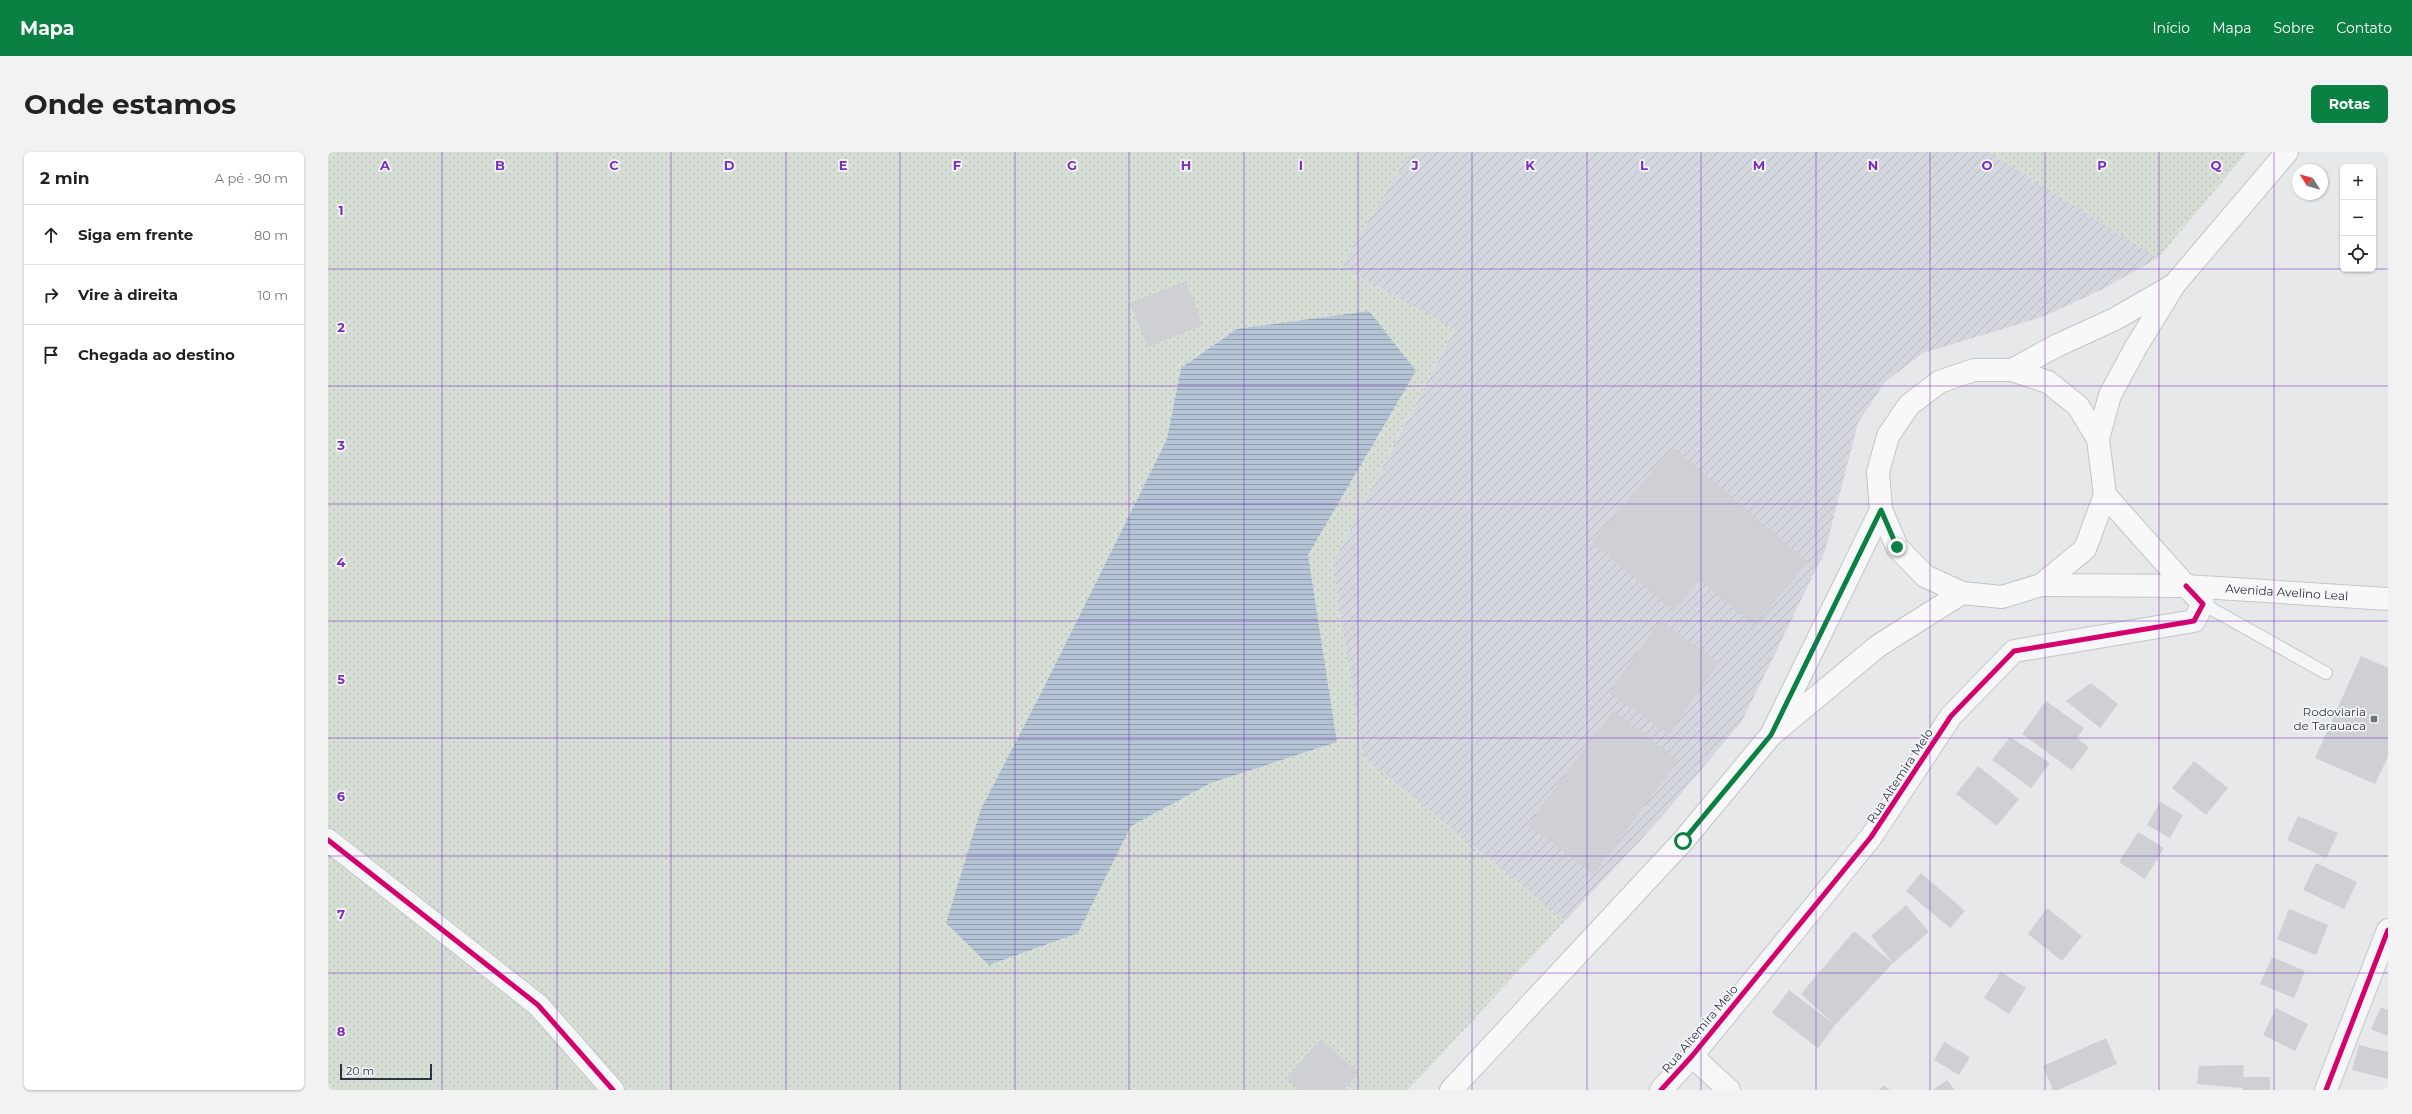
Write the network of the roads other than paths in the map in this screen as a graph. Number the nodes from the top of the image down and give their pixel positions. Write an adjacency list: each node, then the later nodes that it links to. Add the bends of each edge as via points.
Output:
1 (2287, 152): 2 (main road)
2 (2174, 285): 3 (main road, via 2115,319); 4 (main road, via 2110,395)
3 (2012, 370): 4 (main road, via 2048,382 2078,406); 6 (main road, via 1974,370 1939,382 1909,405 1888,436 1878,472)
4 (2098, 439): 5 (main road)
5 (2105, 495): 7 (main road, via 2085,549); 8 (main road)
6 (1881, 510): 9 (main road, via 1897,547 1925,576); 13 (main road)
7 (2041, 585): 8 (main road, Avenida Avelino Leal); 9 (main road, via 2002,597)
8 (2186, 586): 10 (main road, Avenida Avelino Leal); 11 (street)
9 (1962, 593): 13 (main road, via 1878,646)
10 (2388, 599)
11 (2203, 604): 12 (lane); 16 (street, Rua Altemira Melo, via 2194,621 2014,651 1951,716 1872,837)
12 (2326, 673)
13 (1771, 735): 18 (main road, via 1683,841)
14 (328, 840): 17 (street, via 538,1005)
15 (2388, 930): 21 (street)
16 (1692, 1056): 19 (street, Rua Altemira Melo); 20 (street)
17 (613, 1090)
18 (1451, 1090)
19 (1661, 1090)
20 (1729, 1090)
21 (2326, 1090)

